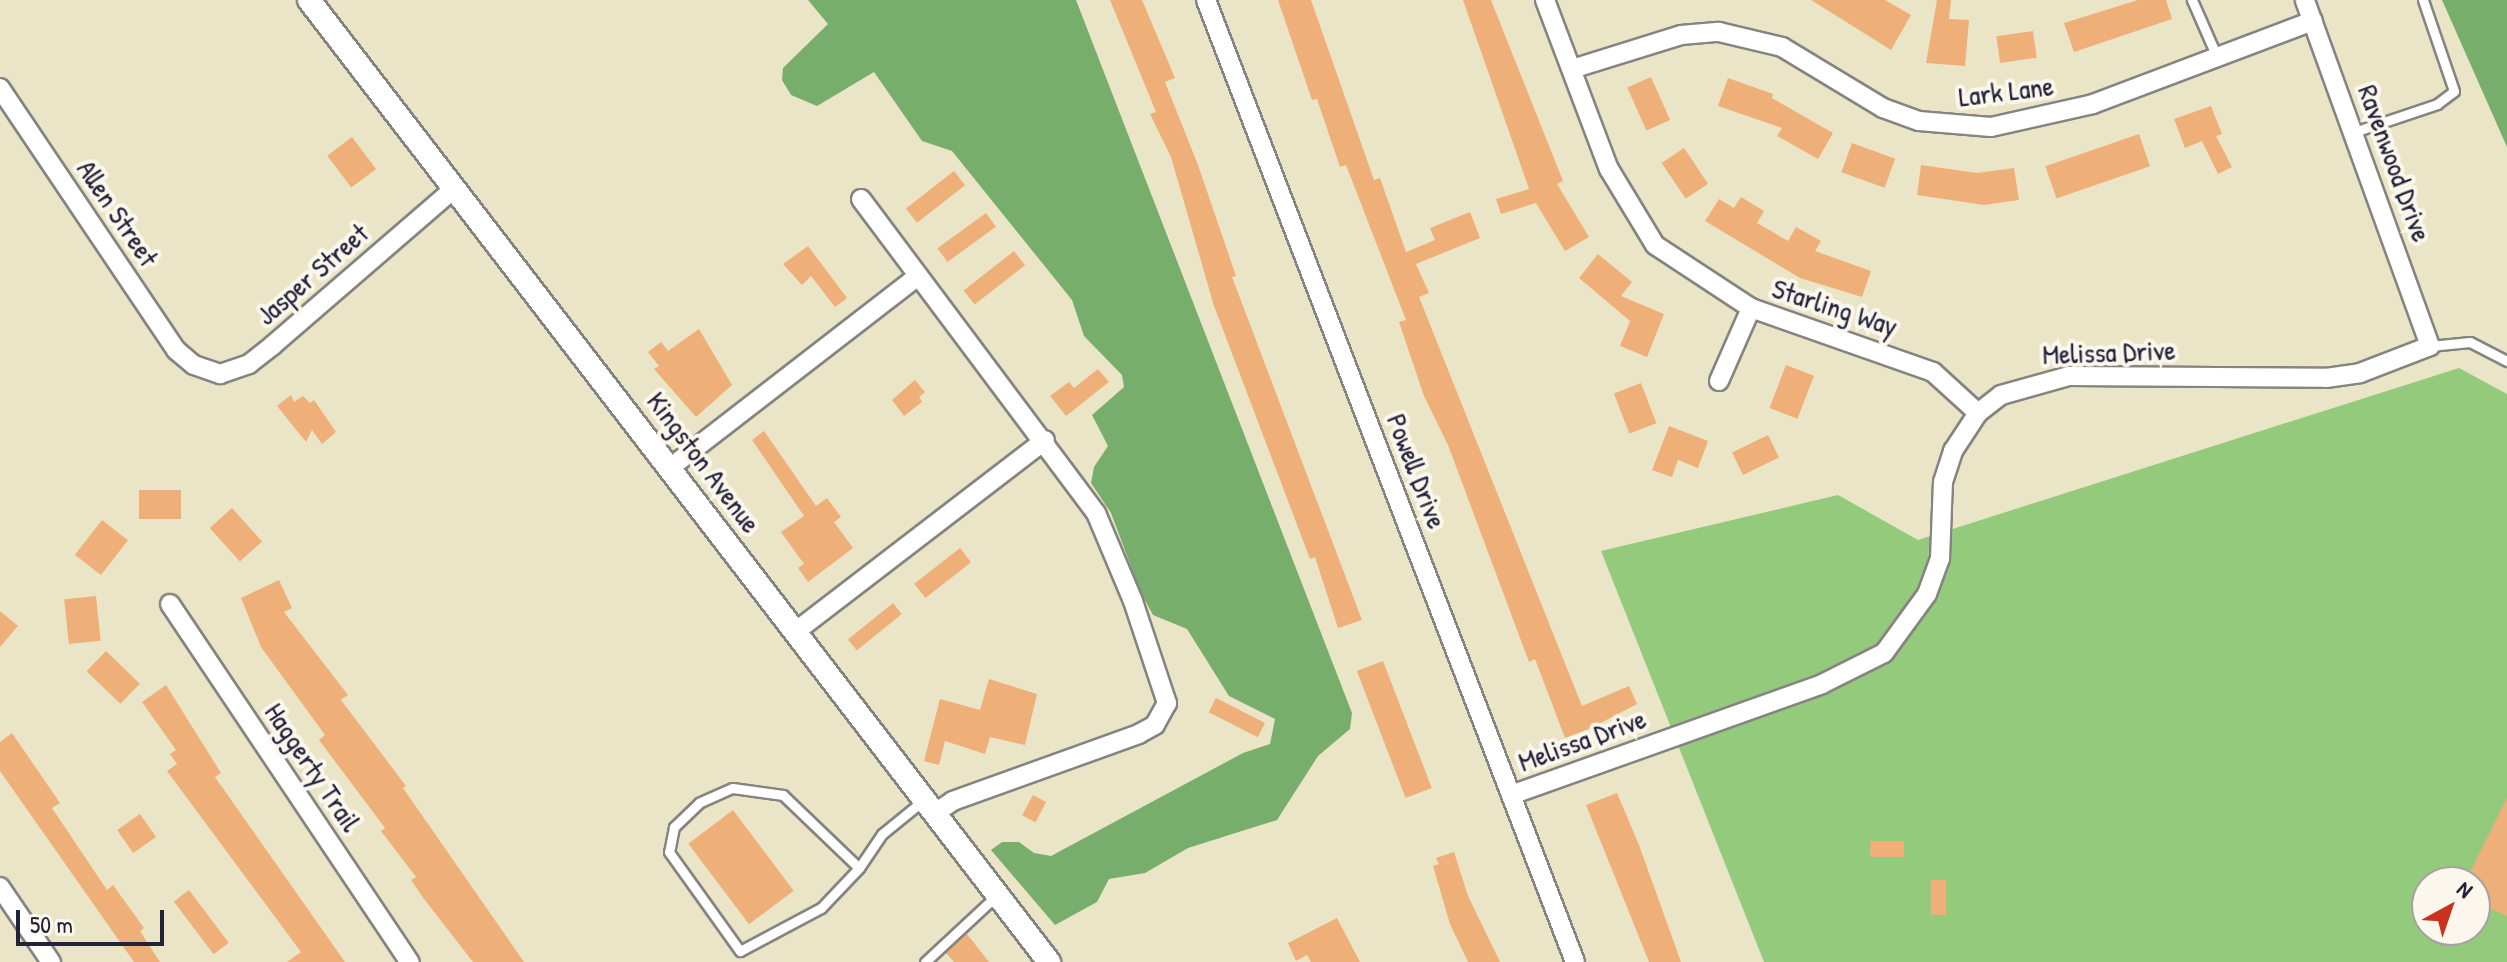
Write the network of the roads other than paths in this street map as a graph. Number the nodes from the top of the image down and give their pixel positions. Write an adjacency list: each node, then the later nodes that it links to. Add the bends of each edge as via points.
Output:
1 (309, 0): 12 (street, Kingston Avenue)
2 (1206, 0): 25 (street, Powell Drive)
3 (1545, 0): 9 (street, Starling Way)
4 (2192, 0): 8 (lane)
5 (2305, 0): 7 (street, Ravenwood Drive)
6 (2423, 0): 11 (lane, via 2454,91 2437,104)
7 (2313, 21): 8 (street, Lark Lane); 11 (street, Ravenwood Drive)
8 (2217, 57): 9 (street, Lark Lane, via 2063,114 1980,127 1919,121 1883,108 1782,47 1749,36 1681,35)
9 (1572, 69): 15 (street, Starling Way, via 1609,169 1647,234 1688,270)
10 (0, 88): 18 (street, Allen Street, via 176,350)
11 (2354, 132): 16 (street, Ravenwood Drive)
12 (455, 188): 18 (street, Jasper Street, via 249,364 220,374); 22 (street, Kingston Avenue)
13 (861, 199): 14 (street)
14 (918, 276): 21 (street); 22 (street)
15 (1751, 308): 19 (street); 20 (street, Starling Way, via 1815,335 1916,363)
16 (2430, 346): 17 (lane, via 2470,342); 20 (street, Melissa Drive, via 2360,373 2326,378 2069,376 2022,387)
17 (2507, 361)
18 (194, 365)
19 (1719, 381)
20 (1978, 413): 25 (street, Melissa Drive, via 1953,451 1943,482 1940,559 1927,594 1884,653 1822,684)
21 (1045, 440): 24 (street); 26 (street, via 1096,513 1116,558 1161,683 1164,714 1139,734)
22 (671, 467): 24 (street, Kingston Avenue)
23 (170, 604): 31 (street, Haggerty Trail)
24 (795, 632): 26 (street, Kingston Avenue)
25 (1511, 795): 34 (street, Powell Drive)
26 (930, 806): 27 (lane, via 882,834); 29 (street, Kingston Avenue)
27 (859, 868): 27 (lane, via 821,908 740,951 669,852 674,827 699,803 732,788 783,795)
28 (0, 887): 30 (street)
29 (997, 895): 32 (lane); 33 (street, Kingston Avenue)
30 (51, 962)
31 (410, 962)
32 (925, 962)
33 (1049, 962)
34 (1575, 962)

